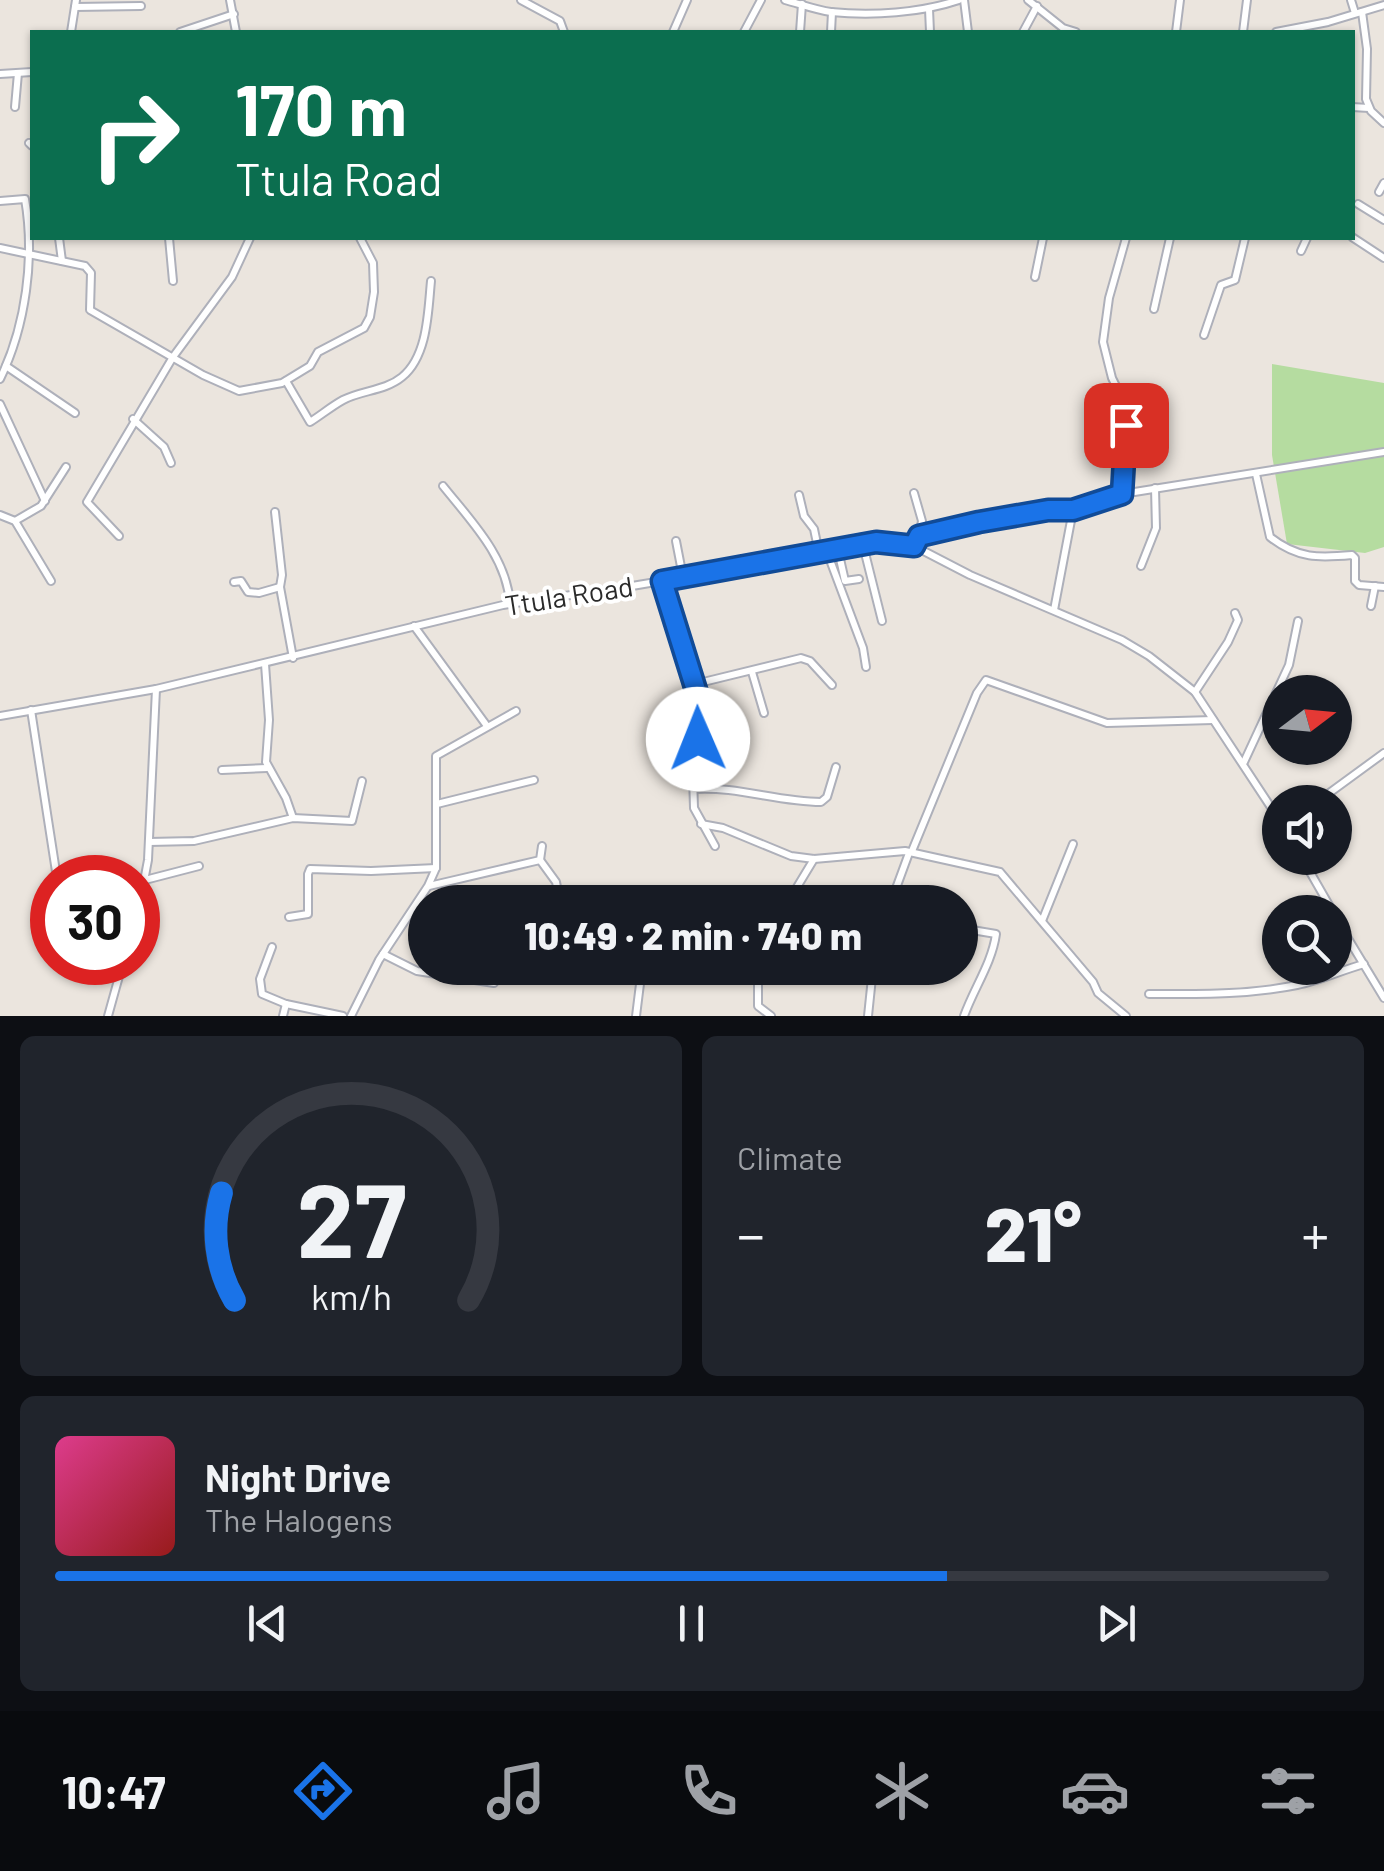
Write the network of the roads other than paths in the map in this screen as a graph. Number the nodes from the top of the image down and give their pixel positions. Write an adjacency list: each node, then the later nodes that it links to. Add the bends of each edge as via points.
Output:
1 (230, 0): 20 (street)
2 (521, 0): 24 (street, via 560,21)
3 (687, 0): 25 (street)
4 (761, 0): 26 (street)
5 (784, 0): 13 (street)
6 (922, 0): 17 (street)
7 (961, 0): 17 (street); 30 (street)
8 (1028, 0): 16 (street)
9 (1180, 0): 33 (street)
10 (1247, 0): 34 (street)
11 (1351, 0): 19 (street)
12 (76, 3): 15 (street); 21 (street)
13 (802, 4): 18 (street); 27 (street)
14 (1384, 4): 19 (street)
15 (141, 6)
16 (1036, 6): 31 (street); 32 (street)
17 (926, 9): 18 (street); 29 (street)
18 (832, 12): 28 (street)
19 (1359, 12): 35 (street); 41 (street)
20 (234, 14): 22 (street); 23 (street)
21 (71, 30)
22 (186, 30)
23 (236, 30)
24 (563, 30)
25 (674, 30)
26 (745, 30)
27 (800, 30)
28 (831, 30)
29 (930, 30)
30 (968, 30)
31 (1024, 30)
32 (1062, 30)
33 (1176, 30)
34 (1244, 30)
35 (1284, 30)
36 (30, 72): 37 (street)
37 (18, 73): 38 (street); 39 (street)
38 (0, 74)
39 (15, 106)
40 (1355, 107): 41 (street)
41 (1369, 108): 42 (street)
42 (1384, 122)
43 (1384, 184): 44 (street)
44 (1379, 192)
45 (0, 202): 60 (street, via 25,199)
46 (1358, 204): 47 (street)
47 (1384, 220)
48 (1355, 239): 61 (street)
49 (60, 240): 62 (street)
50 (168, 240): 64 (street)
51 (249, 240): 68 (street, via 222,293)
52 (361, 240): 71 (street, via 372,263 370,317 364,328 318,352 310,366)
53 (1043, 240): 63 (street)
54 (1125, 240): 82 (street, via 1103,342 1126,406)
55 (1170, 240): 66 (street)
56 (1244, 240): 67 (street, via 1235,280 1221,285)
57 (1306, 240): 59 (street)
58 (0, 248): 60 (street)
59 (1301, 251)
60 (28, 255): 62 (street); 69 (street)
61 (1384, 258)
62 (62, 261): 68 (street, via 89,268 90,310)
63 (1035, 277)
64 (174, 281)
65 (431, 281): 71 (street, via 425,333 403,376 344,399 310,422)
66 (1154, 309)
67 (1204, 335)
68 (173, 357): 71 (street, via 239,391); 74 (street)
69 (6, 366): 70 (street); 73 (street)
70 (0, 379)
71 (286, 381)
72 (0, 404): 84 (street)
73 (75, 413)
74 (134, 419): 76 (street, via 164,447); 89 (street, via 87,502)
75 (1384, 452): 78 (street)
76 (170, 463)
77 (66, 467): 84 (street)
78 (1256, 474): 80 (street); 102 (street, via 1270,538 1305,557 1352,555 1354,581)
79 (443, 486): 105 (street, via 487,540 509,584)
80 (1155, 488): 82 (street); 96 (street, via 1156,528)
81 (914, 493): 90 (street)
82 (1122, 494): 85 (street)
83 (799, 496): 95 (street)
84 (44, 500): 88 (street)
85 (1073, 510): 90 (street); 107 (street)
86 (275, 512): 103 (street)
87 (0, 515): 88 (street)
88 (15, 521): 99 (street)
89 (118, 536)
90 (919, 536): 93 (street)
91 (676, 541): 97 (street)
92 (863, 545): 93 (street, Ttula Road); 94 (street, Ttula Road); 110 (street)
93 (914, 546): 107 (street, Ttula Road)
94 (838, 550): 95 (street, Ttula Road); 98 (street, via 845,581)
95 (823, 552): 97 (street, Ttula Road); 114 (street)
96 (1142, 566)
97 (683, 578): 100 (street, Ttula Road)
98 (859, 579)
99 (51, 581)
100 (662, 581): 105 (street, Ttula Road); 116 (street)
101 (234, 582): 103 (street, via 255,594)
102 (1374, 586): 104 (street); 106 (street)
103 (280, 588): 112 (street)
104 (1384, 588)
105 (510, 604): 111 (street, Ttula Road)
106 (1372, 606)
107 (1054, 610): 119 (street, Ttula Road, via 1134,647)
108 (1236, 613): 119 (street, via 1228,642)
109 (1298, 620): 127 (street, via 1288,665)
110 (882, 621)
111 (414, 626): 112 (street, Ttula Road); 125 (street)
112 (292, 658): 113 (street, Ttula Road)
113 (265, 664): 118 (street, Ttula Road); 129 (street)
114 (866, 667)
115 (752, 672): 116 (street); 117 (street, via 801,658); 122 (street)
116 (696, 684): 134 (street, via 702,717)
117 (832, 685)
118 (156, 689): 120 (street, Ttula Road); 139 (street)
119 (1195, 692): 124 (street, Ttula Road)
120 (31, 710): 123 (street, Ttula Road); 144 (street)
121 (516, 711): 125 (street)
122 (764, 713)
123 (0, 716)
124 (1214, 720): 127 (street, Ttula Road); 143 (street, via 1107,723 986,680)
125 (487, 726): 136 (street, via 436,756)
126 (1384, 753): 133 (street)
127 (1244, 763): 135 (street, Ttula Road)
128 (836, 766): 134 (street, via 821,802)
129 (267, 768): 130 (street); 137 (street)
130 (222, 770)
131 (534, 780): 136 (street)
132 (362, 781): 137 (street, via 352,821)
133 (1340, 785)
134 (694, 789): 138 (street)
135 (1262, 792)
136 (437, 804): 149 (street)
137 (293, 818): 139 (street, via 194,841)
138 (701, 824): 142 (street); 146 (street)
139 (149, 842): 145 (street)
140 (1073, 844): 158 (street)
141 (542, 846): 147 (street)
142 (715, 846)
143 (910, 853): 146 (street); 155 (street); 158 (street, via 1000,872)
144 (53, 855)
145 (148, 855)
146 (814, 859): 154 (street)
147 (540, 860): 152 (street); 153 (street)
148 (199, 866): 150 (street)
149 (436, 868): 151 (street); 157 (street, via 310,869 308,914)
150 (160, 876)
151 (428, 885)
152 (432, 885)
153 (557, 885)
154 (798, 885)
155 (898, 885)
156 (408, 916): 162 (street)
157 (289, 917)
158 (1042, 921): 182 (street, via 1098,992)
159 (978, 931): 165 (street, via 996,934)
160 (1352, 944): 163 (street)
161 (272, 947): 173 (street, via 262,994)
162 (383, 954): 164 (street); 177 (street)
163 (1364, 964): 171 (street, via 1286,987); 172 (street)
164 (408, 966)
165 (978, 979)
166 (117, 985): 174 (street)
167 (640, 985): 178 (street)
168 (758, 985): 179 (street, via 758,1006)
169 (871, 985): 180 (street)
170 (975, 985): 181 (street)
171 (1149, 994)
172 (1384, 998)
173 (286, 1004): 175 (street); 176 (street)
174 (108, 1016)
175 (283, 1016)
176 (343, 1016)
177 (351, 1016)
178 (636, 1016)
179 (771, 1016)
180 (868, 1016)
181 (964, 1016)
182 (1126, 1016)

